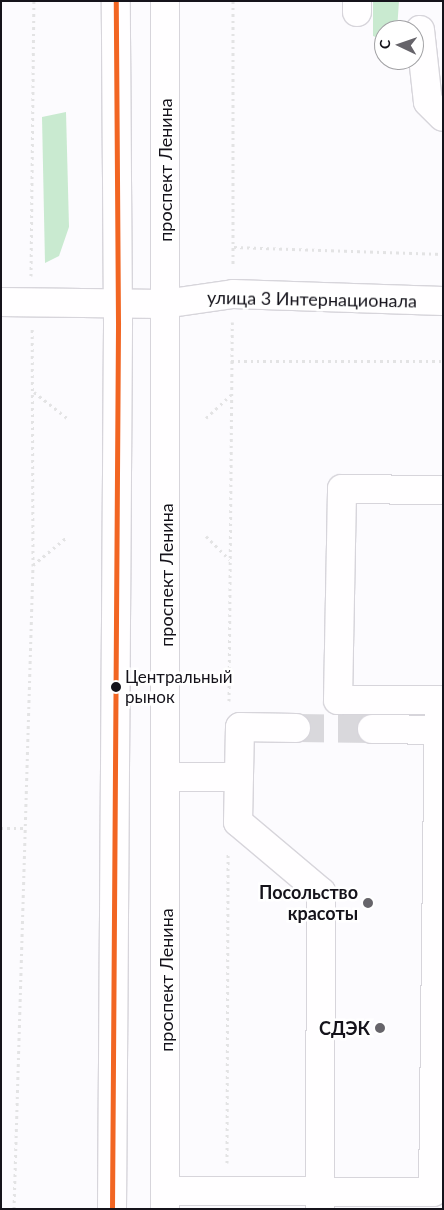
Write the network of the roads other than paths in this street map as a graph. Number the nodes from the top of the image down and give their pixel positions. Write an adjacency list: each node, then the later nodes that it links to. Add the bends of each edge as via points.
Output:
1 (116, 1): 7 (main road)
2 (165, 1): 8 (main road, проспект Ленина)
3 (424, 66): 4 (main road, via 428,102)
4 (443, 117)
5 (443, 301): 8 (main road, улица 3 Интернационала, via 233,294)
6 (1, 302): 7 (main road, улица 3 Интернационала)
7 (118, 304): 8 (main road, улица 3 Интернационала); 17 (main road)
8 (164, 304): 13 (main road, проспект Ленина)
9 (443, 490): 12 (main road, via 342,489 338,700 439,700)
10 (296, 728): 14 (main road, via 240,727)
11 (372, 729): 12 (main road)
12 (440, 730): 16 (main road, via 433,1192)
13 (167, 777): 14 (main road); 15 (main road, проспект Ленина)
14 (239, 777): 16 (main road, via 238,822 321,892)
15 (165, 1200): 16 (main road)
16 (320, 1200)
17 (112, 1209)

